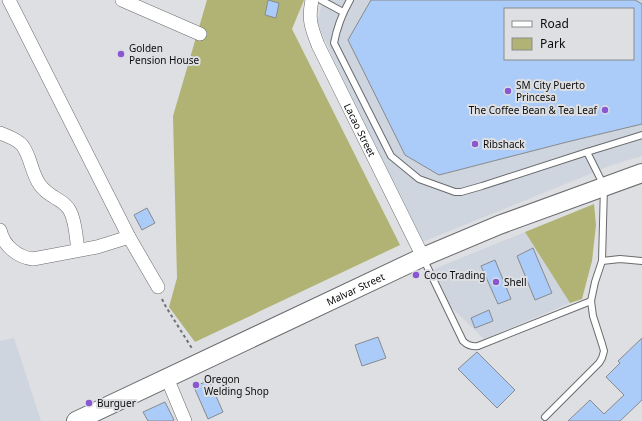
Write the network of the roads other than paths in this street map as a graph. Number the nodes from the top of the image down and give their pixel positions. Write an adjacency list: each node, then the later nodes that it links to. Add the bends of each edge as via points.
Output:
1 (9, 0): 15 (street)
2 (122, 0): 6 (street)
3 (312, 0): 17 (street, Lacao Street, via 310,18 318,45)
4 (321, 0): 7 (lane)
5 (350, 0): 7 (lane)
6 (141, 4): 8 (street)
7 (343, 12): 11 (lane, via 334,43 392,156 419,178 461,192)
8 (200, 34)
9 (0, 133): 16 (street, via 22,145 39,184 67,206 73,219)
10 (642, 135): 11 (lane)
11 (586, 152): 13 (lane)
12 (642, 173): 13 (main road, Malvar Street)
13 (604, 186): 17 (main road, Malvar Street); 18 (lane)
14 (1, 235): 16 (street, via 10,248 25,258 33,259)
15 (128, 237): 16 (street); 20 (street)
16 (78, 250)
17 (423, 257): 21 (lane, via 463,341 468,345 478,346); 22 (main road, Malvar Street)
18 (602, 261): 19 (lane); 21 (lane)
19 (642, 261)
20 (158, 287)
21 (591, 301): 23 (lane, via 604,351 602,358)
22 (167, 378): 24 (main road, Malvar Street); 25 (street)
23 (545, 417)
24 (76, 421)
25 (185, 421)

